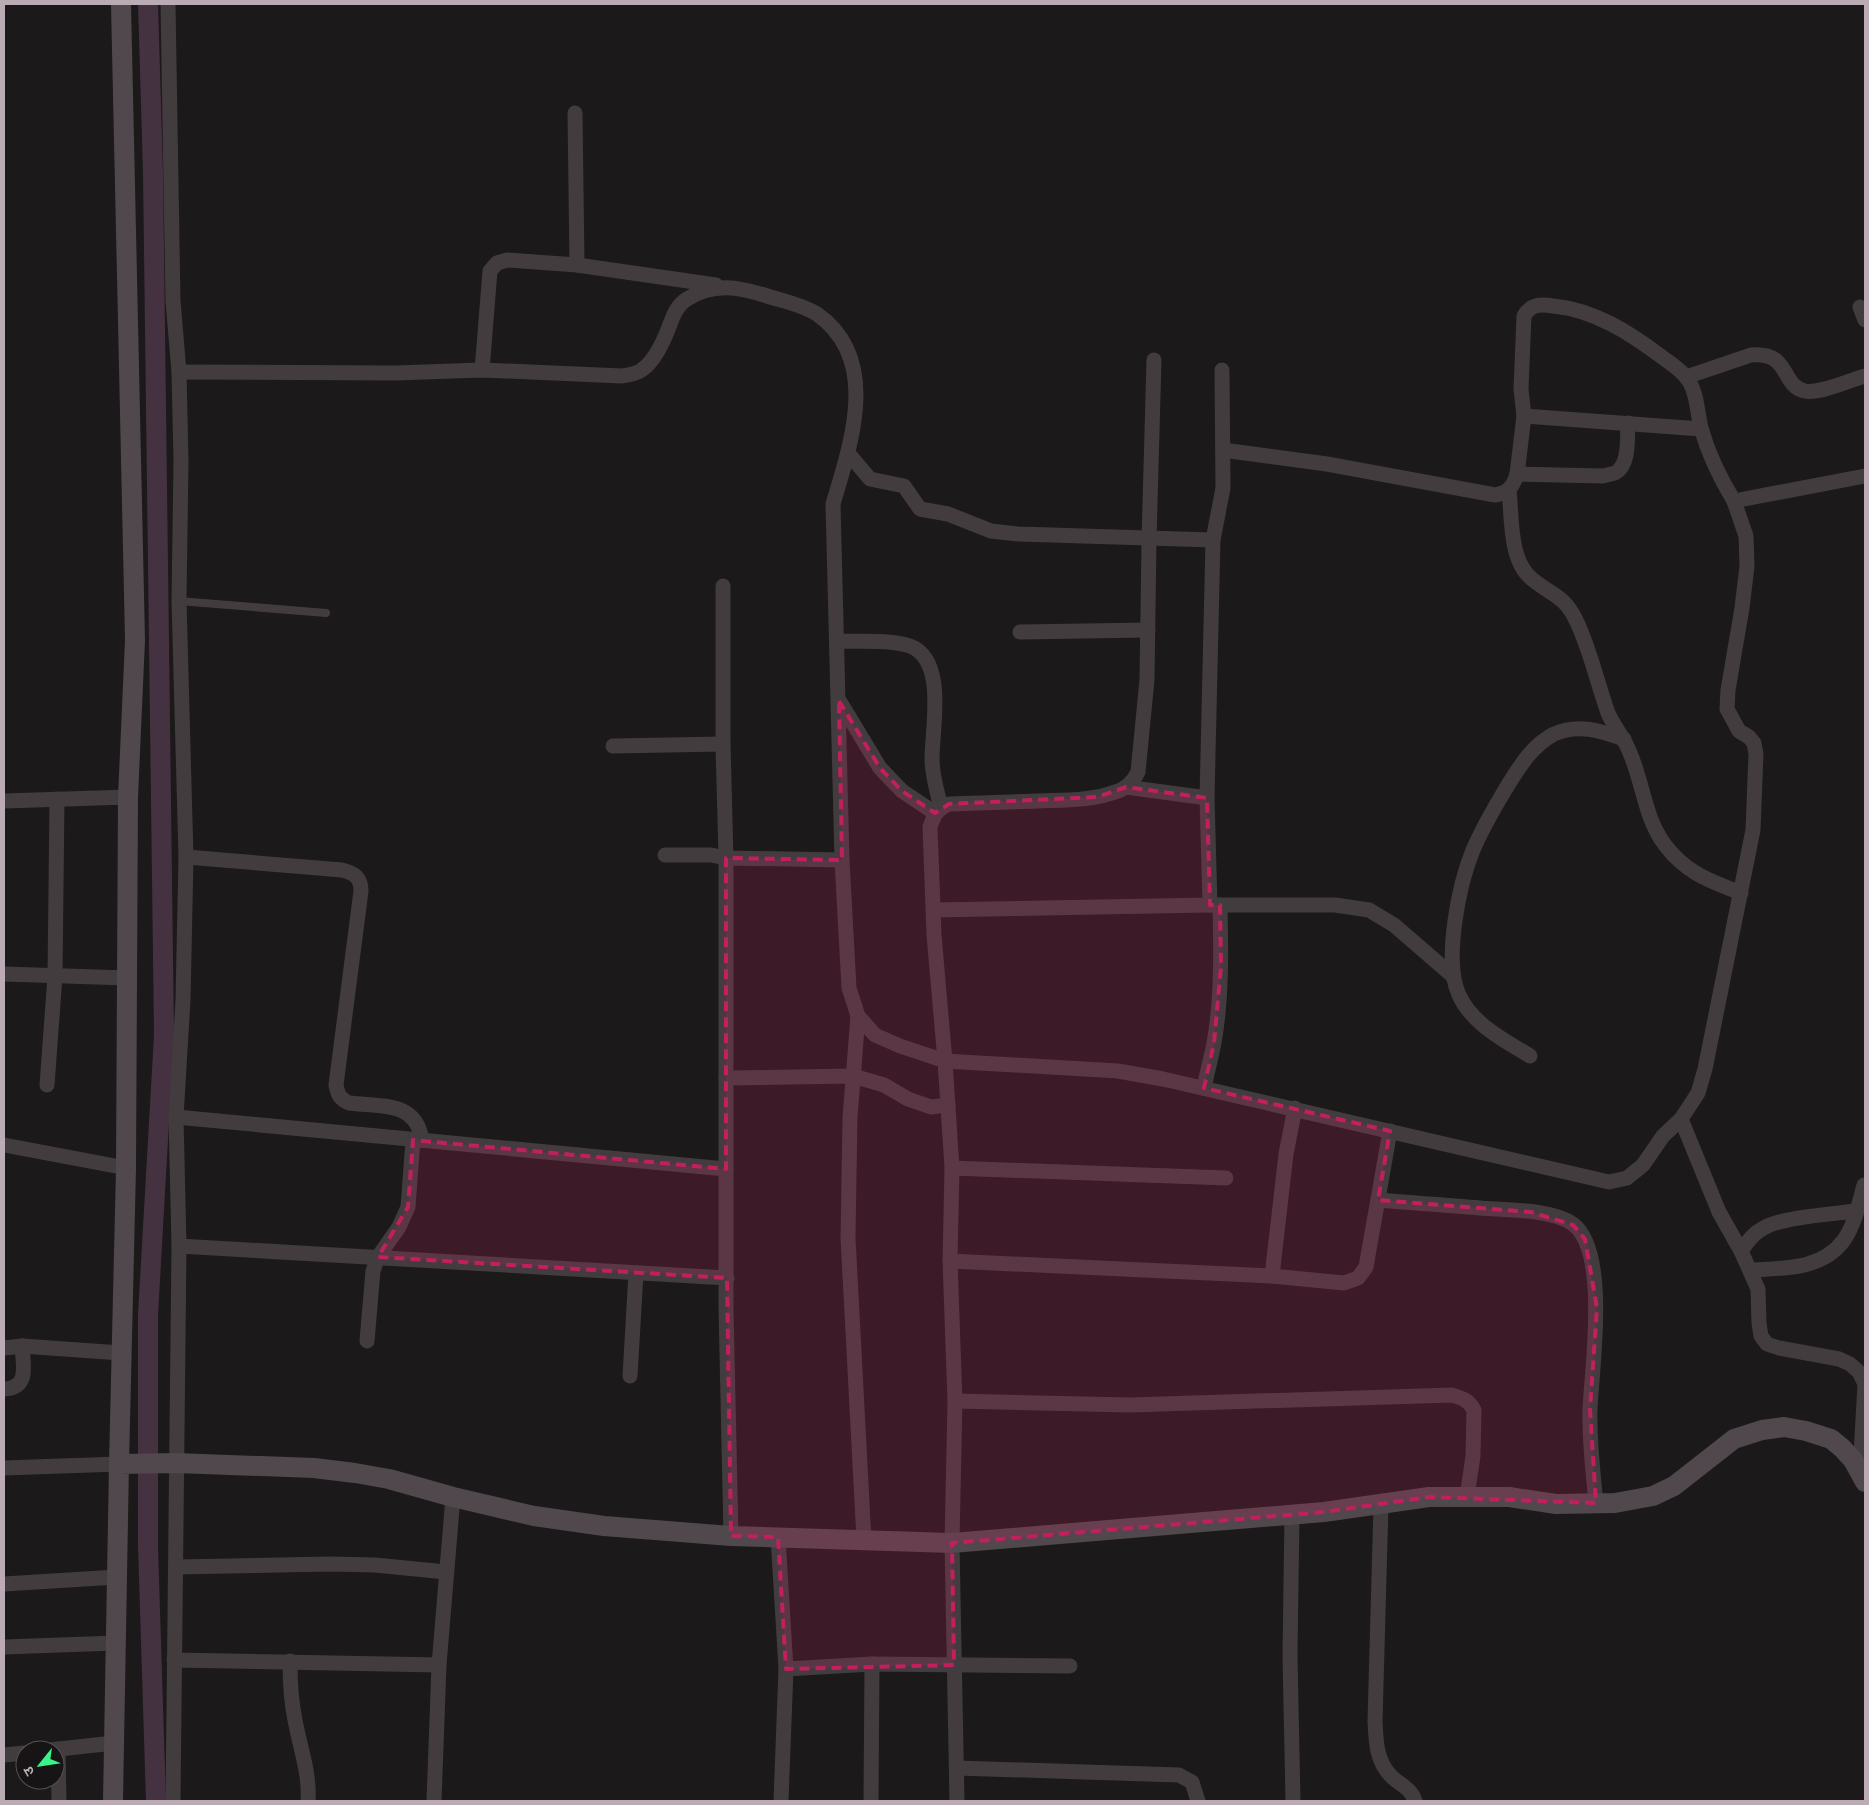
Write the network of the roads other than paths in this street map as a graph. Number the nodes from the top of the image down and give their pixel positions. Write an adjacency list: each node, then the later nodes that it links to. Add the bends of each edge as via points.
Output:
1 (121, 4): 34 (street, via 135,640)
2 (168, 4): 9 (street, via 173,301)
3 (575, 113): 4 (street)
4 (577, 265): 5 (street); 7 (street, via 507,260 497,263 490,271)
5 (722, 286): 7 (street, via 685,300 674,312 652,360 634,374 611,376); 16 (street, via 792,303 816,313 834,328 850,352 856,386 855,423)
6 (1154, 360): 21 (street)
7 (482, 370): 9 (street)
8 (1222, 370): 15 (street)
9 (179, 372): 24 (street)
10 (1865, 376): 11 (street, via 1813,392 1804,391 1794,386 1772,356 1762,354)
11 (1686, 377): 12 (street, via 1639,340 1596,316 1570,307 1535,305 1524,316 1521,389); 14 (street, via 1694,394)
12 (1524, 416): 13 (street); 17 (street)
13 (1628, 424): 14 (street); 17 (street, via 1626,458 1615,473 1603,476)
14 (1701, 429): 20 (street, via 1722,481)
15 (1223, 450): 19 (street, via 1327,464 1495,495); 22 (street, via 1223,488)
16 (848, 453): 21 (street, via 870,479 904,486 920,509 948,514 991,530); 28 (street, via 833,504)
17 (1517, 474): 19 (street)
18 (1865, 476): 20 (street)
19 (1509, 490): 30 (street, via 1517,560 1532,580 1570,608 1595,667 1609,714)
20 (1734, 501): 43 (street, via 1746,536 1747,566 1727,709 1740,731 1749,736 1756,754 1753,830)
21 (1149, 540): 22 (street); 26 (street)
22 (1213, 540): 35 (street)
23 (723, 586): 31 (street)
24 (179, 601): 25 (lane); 40 (street)
25 (326, 613)
26 (1148, 630): 27 (street); 33 (street, via 1147,680 1138,772)
27 (1020, 632)
28 (838, 641): 29 (street); 38 (street, via 896,643 921,652 930,666 935,680 932,760)
29 (839, 701): 38 (street, via 880,768 902,791); 42 (street)
30 (1624, 740): 43 (street, via 1651,818 1664,844 1682,865); 48 (street, via 1597,729 1576,728 1555,733 1538,744 1523,761 1472,852 1460,892 1452,952)
31 (723, 744): 32 (street); 41 (street)
32 (613, 746)
33 (1126, 787): 35 (street); 38 (street, via 1097,797 949,804)
34 (128, 797): 36 (street); 49 (street)
35 (1206, 798): 44 (street)
36 (57, 799): 37 (street); 47 (street)
37 (4, 801)
38 (938, 810): 45 (street, via 930,827)
39 (665, 855): 41 (street)
40 (186, 857): 59 (street); 62 (street, via 342,870 352,872 358,878 361,891 336,1085 338,1094 350,1103 400,1109 418,1123)
41 (726, 858): 42 (street); 54 (street)
42 (842, 860): 50 (street, via 849,988)
43 (1741, 893): 60 (street, via 1705,1069 1698,1093)
44 (1215, 905): 45 (street); 48 (street, via 1334,905 1369,910 1394,925); 56 (street, via 1221,967 1214,1043)
45 (933, 910): 52 (street)
46 (4, 974): 47 (street)
47 (56, 976): 49 (street); 55 (street)
48 (1453, 976): 51 (street, via 1459,996 1469,1011 1490,1032)
49 (127, 978): 64 (street)
50 (858, 1016): 52 (street, via 875,1035); 53 (street)
51 (1530, 1056)
52 (945, 1061): 56 (street, via 1118,1071); 57 (street)
53 (853, 1076): 54 (street); 57 (street, via 884,1085 908,1099 931,1106); 97 (street, via 848,1238)
54 (726, 1078): 66 (street)
55 (48, 1085)
56 (1204, 1088): 58 (street)
57 (948, 1105): 65 (street)
58 (1295, 1108): 61 (street); 77 (street, via 1286,1154)
59 (176, 1116): 62 (street); 71 (street)
60 (1681, 1118): 61 (street, via 1643,1164 1627,1178 1609,1182); 72 (street, via 1720,1212)
61 (1390, 1131): 69 (street)
62 (417, 1140): 66 (street); 73 (street, via 408,1207)
63 (4, 1145): 64 (street)
64 (126, 1168): 82 (street)
65 (952, 1168): 67 (street); 74 (street)
66 (726, 1170): 78 (street)
67 (1226, 1178)
68 (1864, 1185): 70 (street)
69 (1378, 1200): 77 (street, via 1366,1267 1358,1278 1344,1282); 92 (street, via 1531,1212 1556,1217 1573,1225 1585,1239 1597,1308 1590,1409)
70 (1856, 1211): 72 (street, via 1778,1222 1762,1228); 75 (street, via 1844,1239 1819,1260 1795,1268)
71 (179, 1246): 73 (street); 86 (street)
72 (1741, 1252): 75 (street)
73 (378, 1258): 76 (street); 79 (street, via 373,1271)
74 (950, 1261): 77 (street); 85 (street)
75 (1751, 1270): 89 (street, via 1758,1289 1758,1323 1767,1344 1839,1359 1860,1372 1864,1384)
76 (636, 1273): 78 (street); 83 (street)
77 (1272, 1276)
78 (727, 1278): 95 (street)
79 (367, 1341)
80 (22, 1346): 81 (street); 82 (street); 84 (street, via 23,1380 19,1386)
81 (4, 1348)
82 (121, 1353): 87 (street)
83 (630, 1376)
84 (4, 1389)
85 (955, 1401): 91 (street, via 1130,1405 1452,1395 1465,1399 1474,1410 1473,1456); 98 (street)
86 (173, 1463): 87 (street); 90 (street, via 314,1468 389,1479); 99 (street)
87 (125, 1464): 88 (street); 101 (street)
88 (4, 1468)
89 (1862, 1477): 92 (street, via 1853,1460 1830,1439 1784,1427 1734,1439 1674,1486 1653,1496)
90 (453, 1497): 95 (street, via 534,1516 604,1526); 100 (street)
91 (1467, 1498): 92 (street, via 1509,1498 1556,1504); 93 (street, via 1429,1497)
92 (1596, 1503)
93 (1381, 1505): 94 (street); 124 (street, via 1376,1748 1382,1764 1406,1787)
94 (1292, 1514): 98 (street); 123 (street)
95 (731, 1536): 96 (street)
96 (778, 1537): 97 (street); 111 (street)
97 (864, 1540): 98 (street)
98 (952, 1543): 109 (street)
99 (176, 1567): 100 (street, via 330,1564); 105 (street)
100 (446, 1572): 108 (street)
101 (117, 1577): 102 (street); 103 (street)
102 (4, 1584)
103 (116, 1643): 104 (street); 112 (street)
104 (4, 1647)
105 (174, 1660): 106 (street); 116 (street)
106 (290, 1662): 108 (street); 117 (street, via 290,1691 307,1767)
107 (872, 1664): 109 (street); 111 (street); 120 (street)
108 (439, 1665): 118 (street)
109 (954, 1665): 110 (street); 114 (street)
110 (1070, 1666)
111 (786, 1669): 119 (street)
112 (114, 1743): 113 (street); 115 (street)
113 (65, 1749)
114 (957, 1768): 121 (street); 122 (street, via 1179,1776 1192,1782)
115 (113, 1801)
116 (173, 1801)
117 (308, 1801)
118 (434, 1801)
119 (780, 1801)
120 (871, 1801)
121 (957, 1801)
122 (1198, 1801)
123 (1293, 1801)
124 (1415, 1801)

